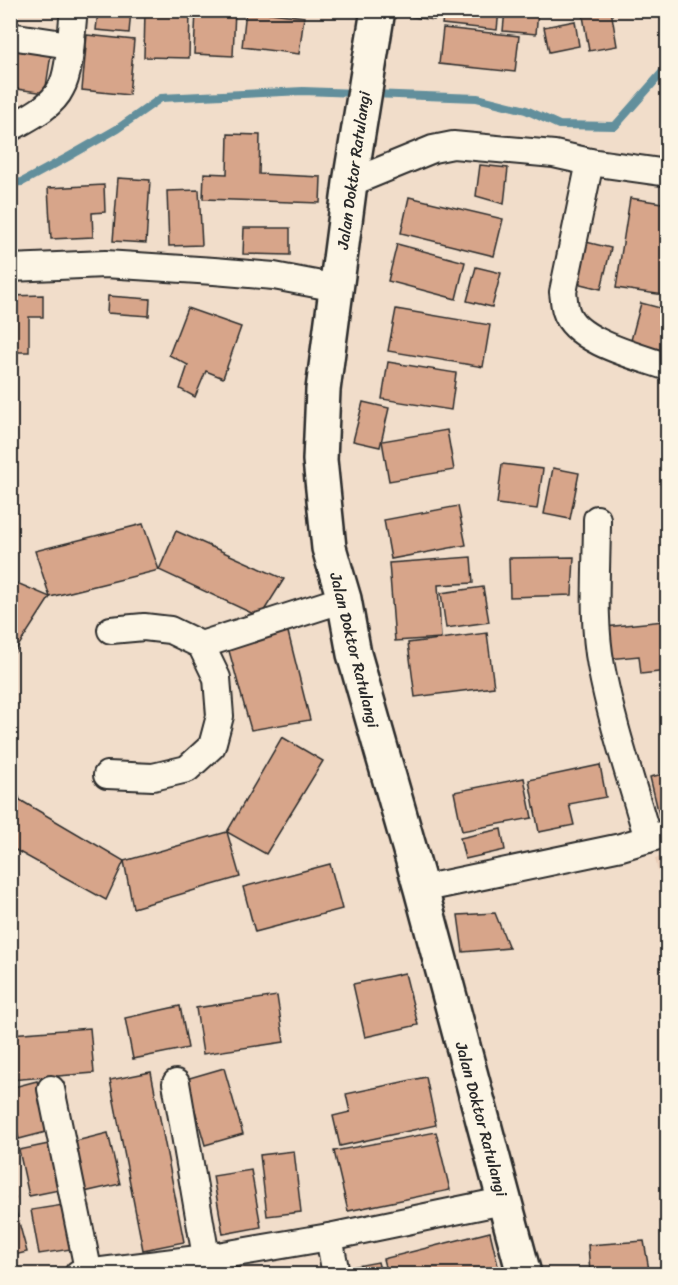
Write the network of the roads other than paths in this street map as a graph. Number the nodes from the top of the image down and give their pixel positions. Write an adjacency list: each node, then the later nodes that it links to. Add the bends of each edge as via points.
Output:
1 (74, 10): 4 (street)
2 (378, 10): 8 (highway, Jalan Doktor Ratulangi)
3 (10, 36): 4 (street)
4 (70, 45): 5 (street, via 61,90 48,105)
5 (10, 128)
6 (590, 162): 7 (street); 8 (street, via 554,154 453,145 433,149); 11 (street, via 563,292 566,312 574,325 591,338)
7 (668, 173)
8 (350, 183): 10 (highway, Jalan Doktor Ratulangi)
9 (10, 268): 10 (street, via 105,264 274,276)
10 (337, 288): 13 (highway, Jalan Doktor Ratulangi, via 323,390 320,460 329,548)
11 (668, 367)
12 (597, 519): 17 (street, via 601,664 610,708)
13 (344, 599): 15 (street); 18 (highway, Jalan Doktor Ratulangi, via 354,654)
14 (111, 630): 15 (street, via 170,630)
15 (201, 645): 16 (street, via 217,678 220,716 212,746 187,769 153,777)
16 (107, 775)
17 (658, 836): 18 (street)
18 (421, 889): 21 (highway, Jalan Doktor Ratulangi)
19 (176, 1083): 23 (street)
20 (51, 1089): 24 (street)
21 (503, 1201): 22 (street); 26 (highway, Jalan Doktor Ratulangi)
22 (329, 1237): 23 (street); 25 (street)
23 (207, 1266): 24 (street)
24 (85, 1274)
25 (336, 1275)
26 (524, 1275)

